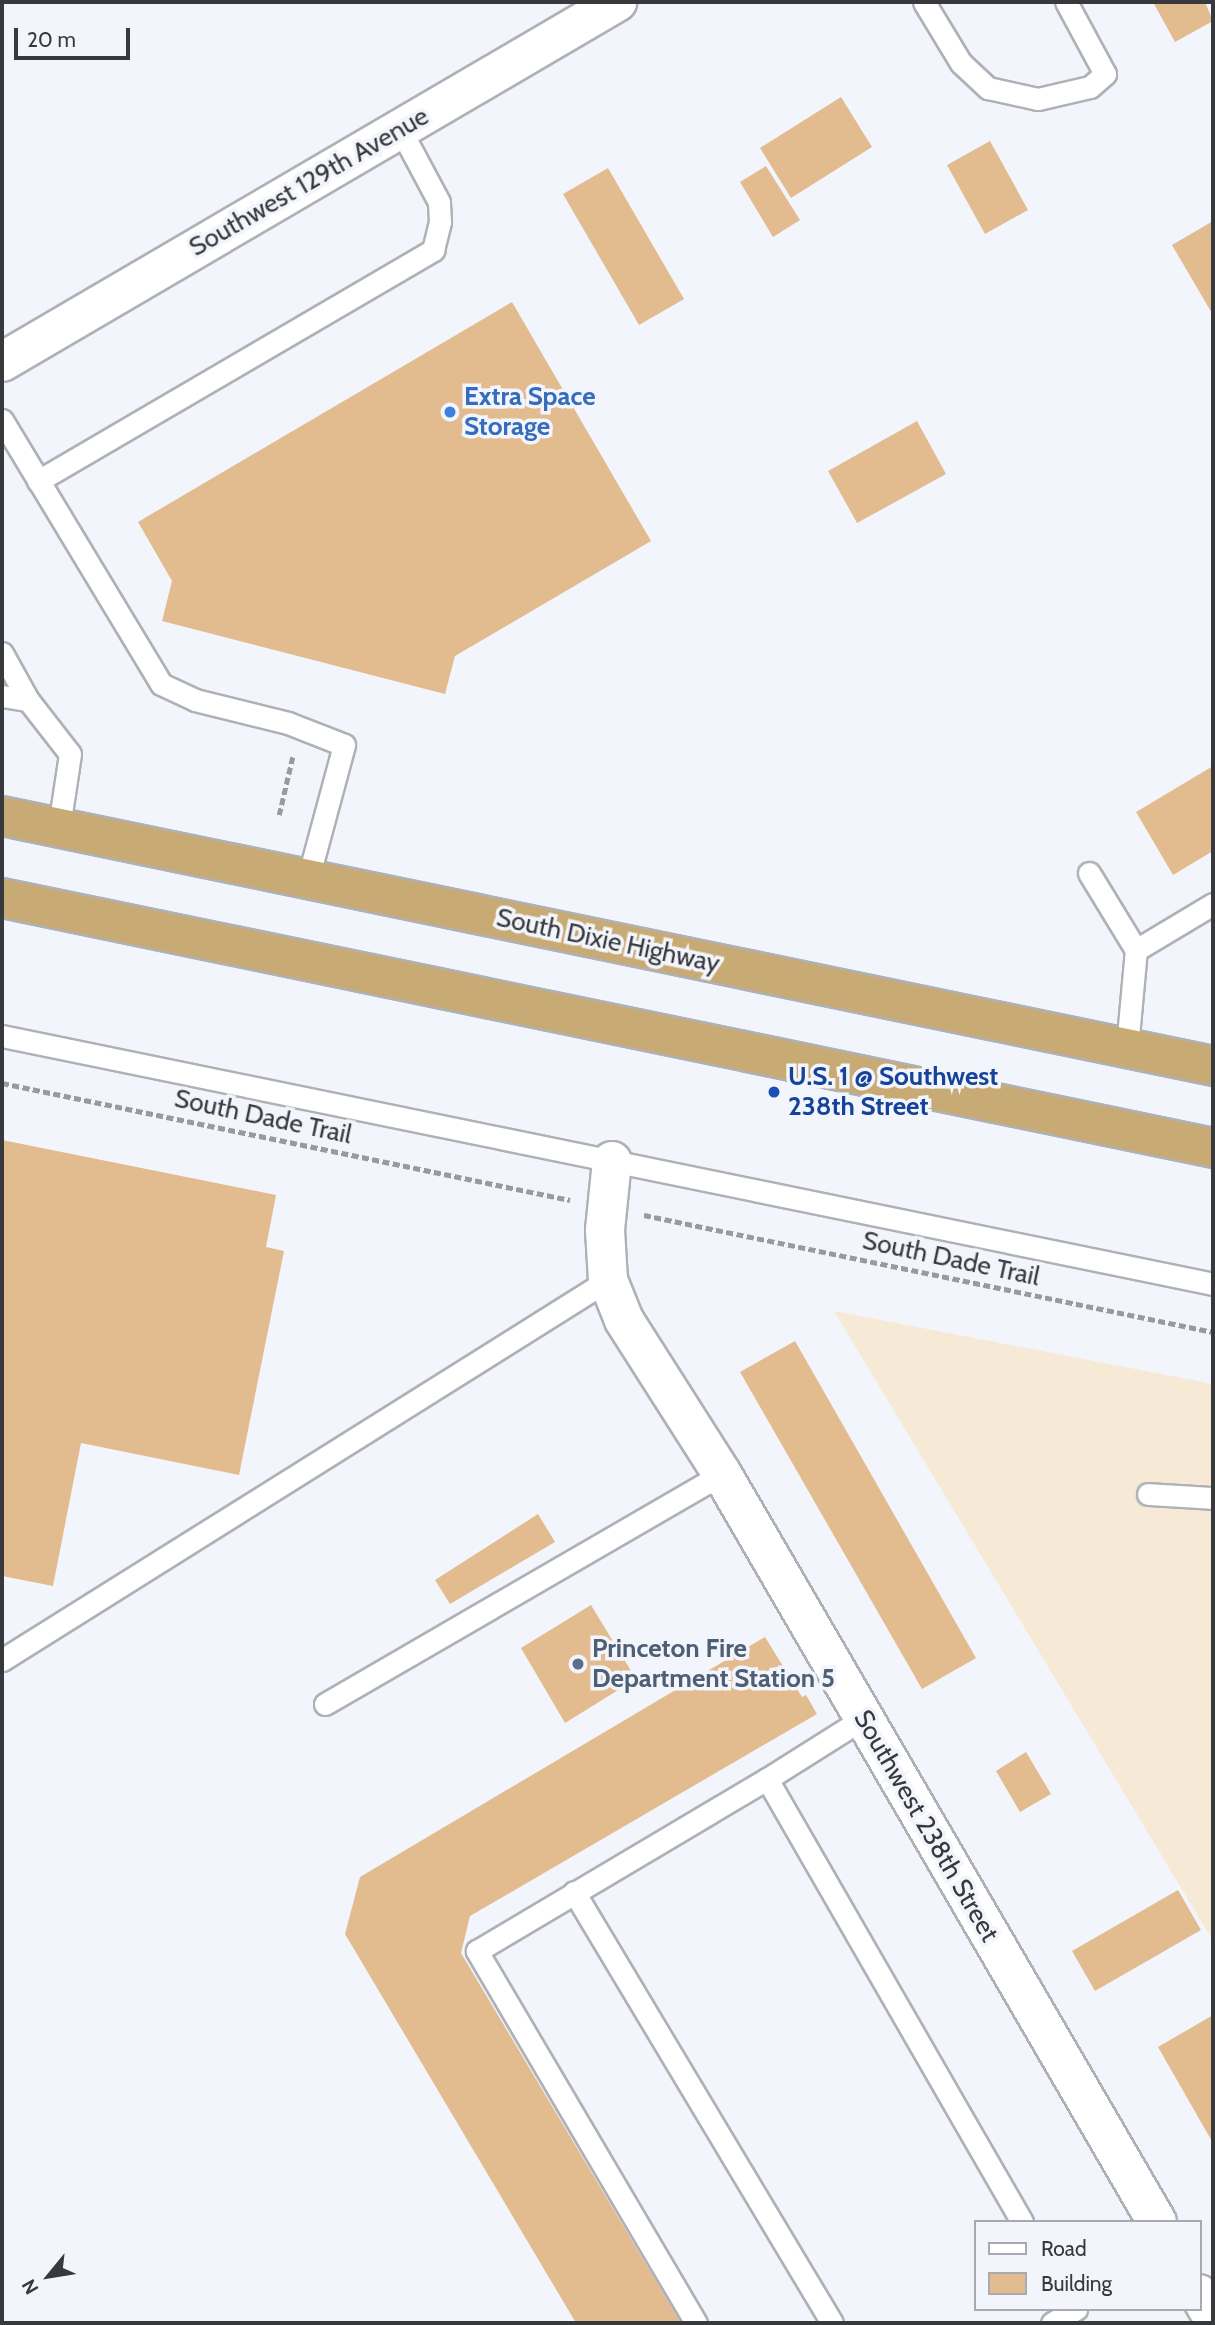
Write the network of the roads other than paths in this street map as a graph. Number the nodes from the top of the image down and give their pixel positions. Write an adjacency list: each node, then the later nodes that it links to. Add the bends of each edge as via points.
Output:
1 (617, 2): 4 (street, Southwest 129th Avenue)
2 (924, 2): 3 (lane, via 961,63 988,88 1038,99 1090,88 1105,74)
3 (1066, 2)
4 (400, 129): 5 (street, Southwest 129th Avenue); 7 (lane, via 439,202 433,250)
5 (2, 362)
6 (2, 420): 7 (lane)
7 (38, 481): 14 (lane, via 161,684 195,700 288,723 344,745)
8 (2, 653): 10 (lane)
9 (2, 696): 10 (lane)
10 (28, 700): 12 (lane, via 70,754)
11 (2, 816): 12 (highway, South Dixie Highway)
12 (59, 827): 14 (highway, South Dixie Highway)
13 (1089, 873): 17 (lane)
14 (308, 878): 19 (highway, South Dixie Highway)
15 (2, 898): 21 (highway)
16 (1213, 904): 17 (lane)
17 (1136, 950): 19 (lane)
18 (2, 1036): 22 (lane)
19 (1127, 1048): 20 (highway, South Dixie Highway)
20 (1213, 1066)
21 (1213, 1148)
22 (612, 1161): 23 (street, Southwest 238th Street, via 606,1219); 24 (lane)
23 (608, 1280): 25 (street, Southwest 238th Street, via 624,1320); 28 (lane)
24 (1213, 1284)
25 (722, 1474): 29 (lane); 30 (street, Southwest 238th Street)
26 (1147, 1494): 27 (lane)
27 (1213, 1498)
28 (2, 1660)
29 (325, 1704)
30 (863, 1718): 31 (lane); 34 (street, Southwest 238th Street)
31 (767, 1779): 32 (lane); 33 (lane)
32 (574, 1892): 38 (lane, via 477,1951); 39 (lane)
33 (1021, 2220)
34 (1156, 2220)
35 (1201, 2297): 37 (street)
36 (1072, 2311): 40 (lane)
37 (1213, 2318)
38 (696, 2323)
39 (832, 2323)
40 (1052, 2323)

